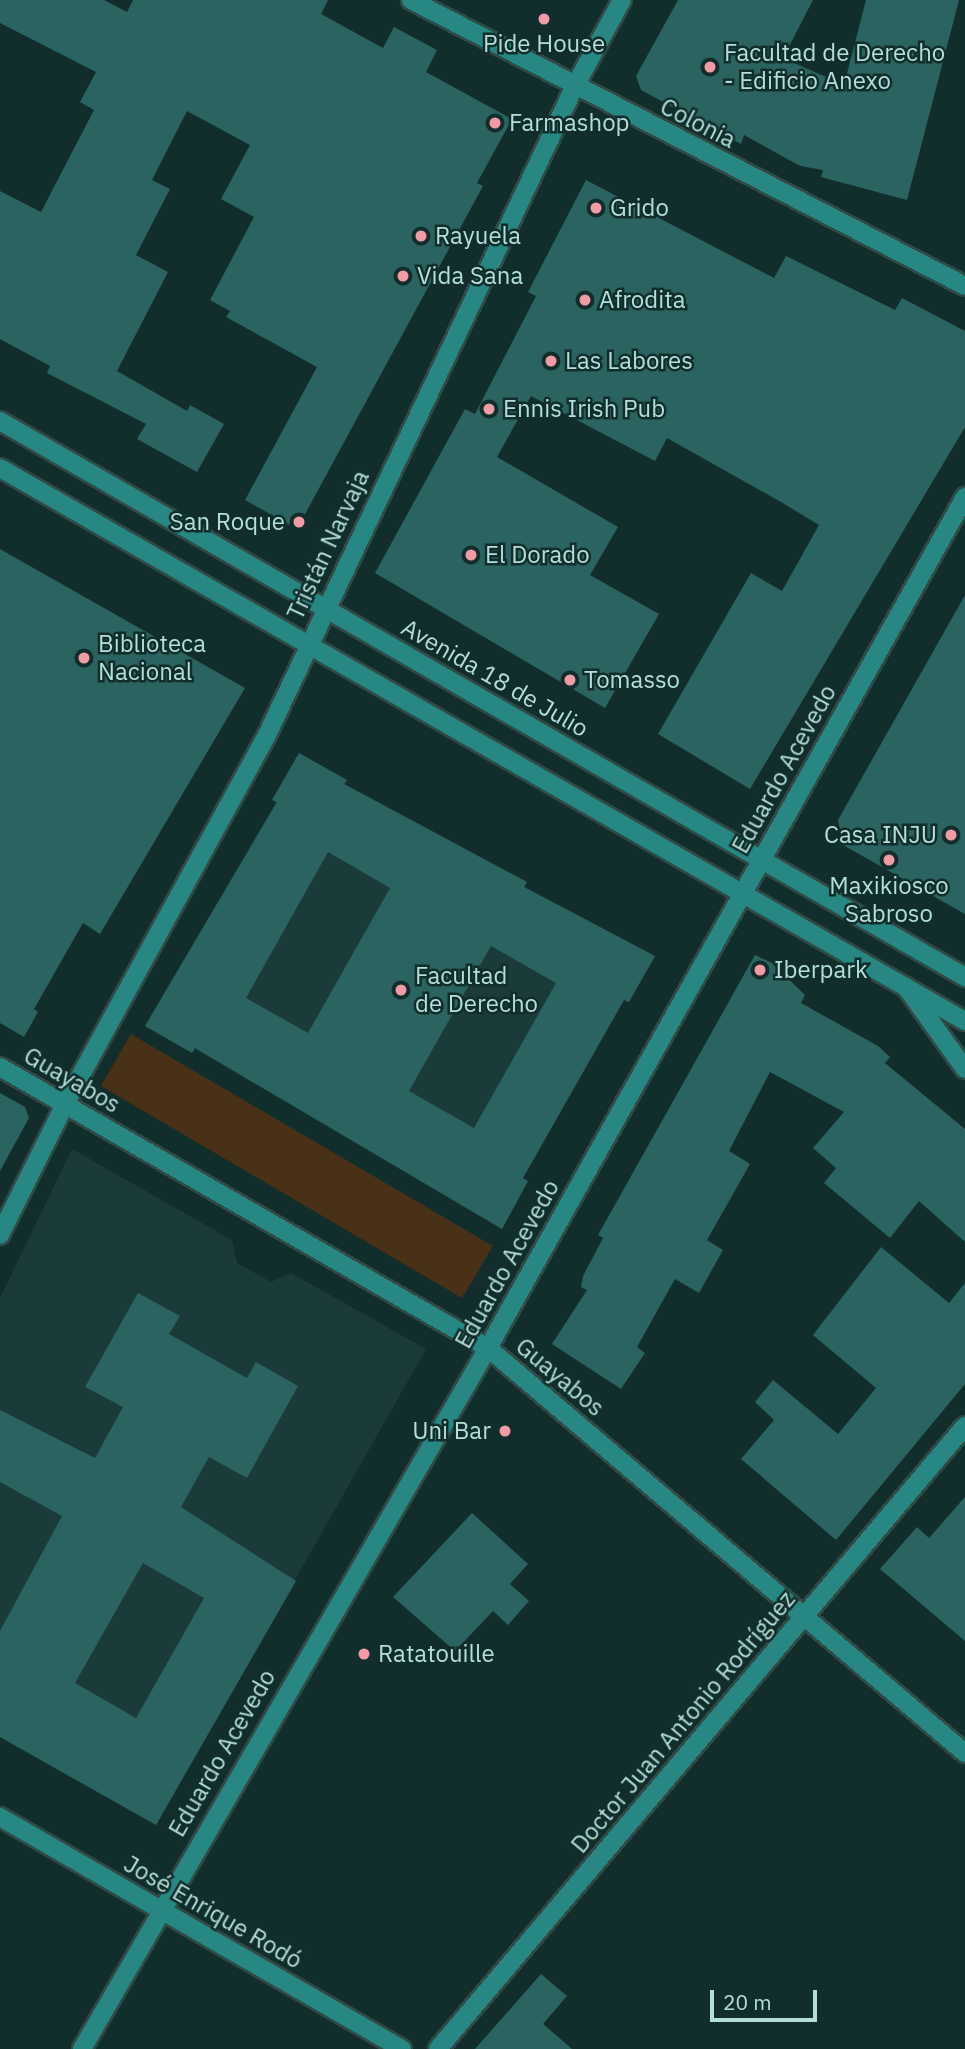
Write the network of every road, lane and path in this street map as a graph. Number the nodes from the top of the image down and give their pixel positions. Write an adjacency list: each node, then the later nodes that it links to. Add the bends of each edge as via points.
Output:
1 (411, 0): 3 (street, Colonia)
2 (622, 0): 3 (street, Tristán Narvaja)
3 (574, 88): 4 (street, Colonia); 8 (street, Tristán Narvaja)
4 (965, 286)
5 (0, 421): 8 (street, Avenida 18 de Julio)
6 (0, 468): 9 (street)
7 (965, 497): 10 (street, Eduardo Acevedo)
8 (325, 607): 9 (street, Tristán Narvaja); 10 (street, Avenida 18 de Julio)
9 (309, 642): 11 (street); 17 (street, Tristán Narvaja, via 267,735)
10 (760, 861): 11 (street, Eduardo Acevedo); 12 (street, Avenida 18 de Julio)
11 (743, 891): 13 (street); 19 (street, Eduardo Acevedo)
12 (965, 977)
13 (906, 987): 14 (street); 16 (street)
14 (965, 1021)
15 (0, 1067): 17 (street, Guayabos)
16 (965, 1069)
17 (65, 1104): 18 (street, Tristán Narvaja); 19 (street, Guayabos)
18 (0, 1235)
19 (488, 1348): 21 (street, Guayabos); 24 (street, Eduardo Acevedo)
20 (965, 1426): 21 (street, Doctor Juan Antonio Rodríguez)
21 (805, 1616): 22 (street, Guayabos); 27 (street, Doctor Juan Antonio Rodríguez)
22 (965, 1753)
23 (0, 1817): 24 (street, José Enrique Rodó)
24 (159, 1909): 25 (street, Eduardo Acevedo); 26 (street, José Enrique Rodó)
25 (82, 2049)
26 (402, 2049)
27 (438, 2049)

